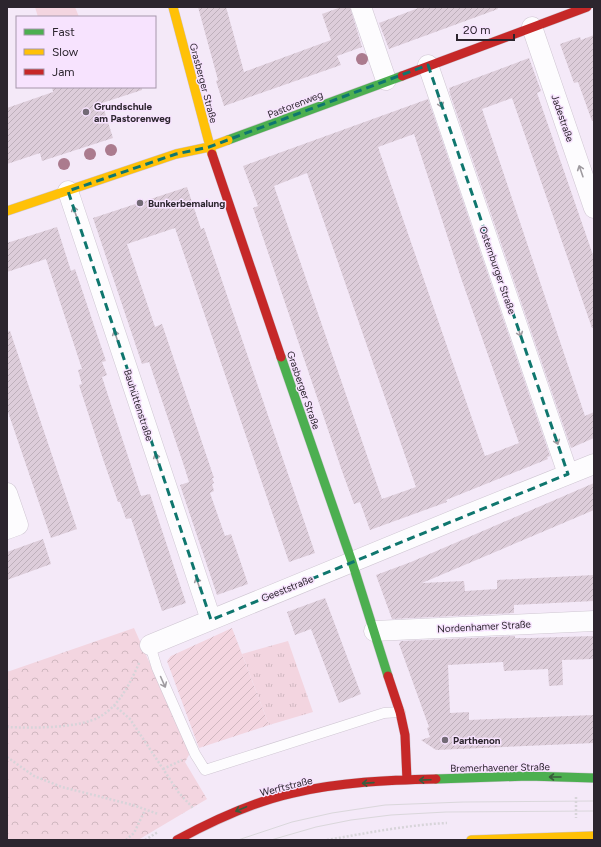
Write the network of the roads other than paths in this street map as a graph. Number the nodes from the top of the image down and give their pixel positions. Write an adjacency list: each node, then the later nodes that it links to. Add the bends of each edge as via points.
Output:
1 (173, 7): 7 (street, Grasberger Straße)
2 (361, 7): 6 (street)
3 (587, 7): 4 (street, Pastorenweg)
4 (532, 27): 5 (street, Pastorenweg); 9 (street, Jadestraße, one-way to 4)
5 (428, 65): 6 (street, Pastorenweg); 12 (street, Osternburger Straße, one-way to 12)
6 (386, 80): 7 (street, Pastorenweg)
7 (209, 147): 8 (street, Pastorenweg, via 176,154); 15 (street, Grasberger Straße)
8 (68, 191): 10 (street, Pastorenweg); 16 (street, Bauhüttenstraße, one-way to 8)
9 (594, 208)
10 (7, 211)
11 (594, 464): 12 (street, Geeststraße)
12 (568, 474): 15 (street, Geeststraße)
13 (7, 492): 14 (street, via 18,525)
14 (7, 529)
15 (352, 562): 16 (street, Geeststraße); 18 (street, Grasberger Straße)
16 (211, 620): 19 (street, Geeststraße)
17 (594, 621): 18 (street, Nordenhamer Straße)
18 (374, 631): 20 (street, Grasberger Straße)
19 (150, 645): 20 (lane, one-way to 20, via 157,668 195,754 205,770 384,713)
20 (400, 712): 22 (street, Grasberger Straße, via 405,735)
21 (594, 778): 22 (street, Bremerhavener Straße, one-way to 22, via 576,776)
22 (407, 780): 24 (street, Werftstraße, one-way to 24, via 349,784 292,793 247,807 206,824)
23 (594, 836): 25 (street)
24 (177, 840)
25 (471, 840)

